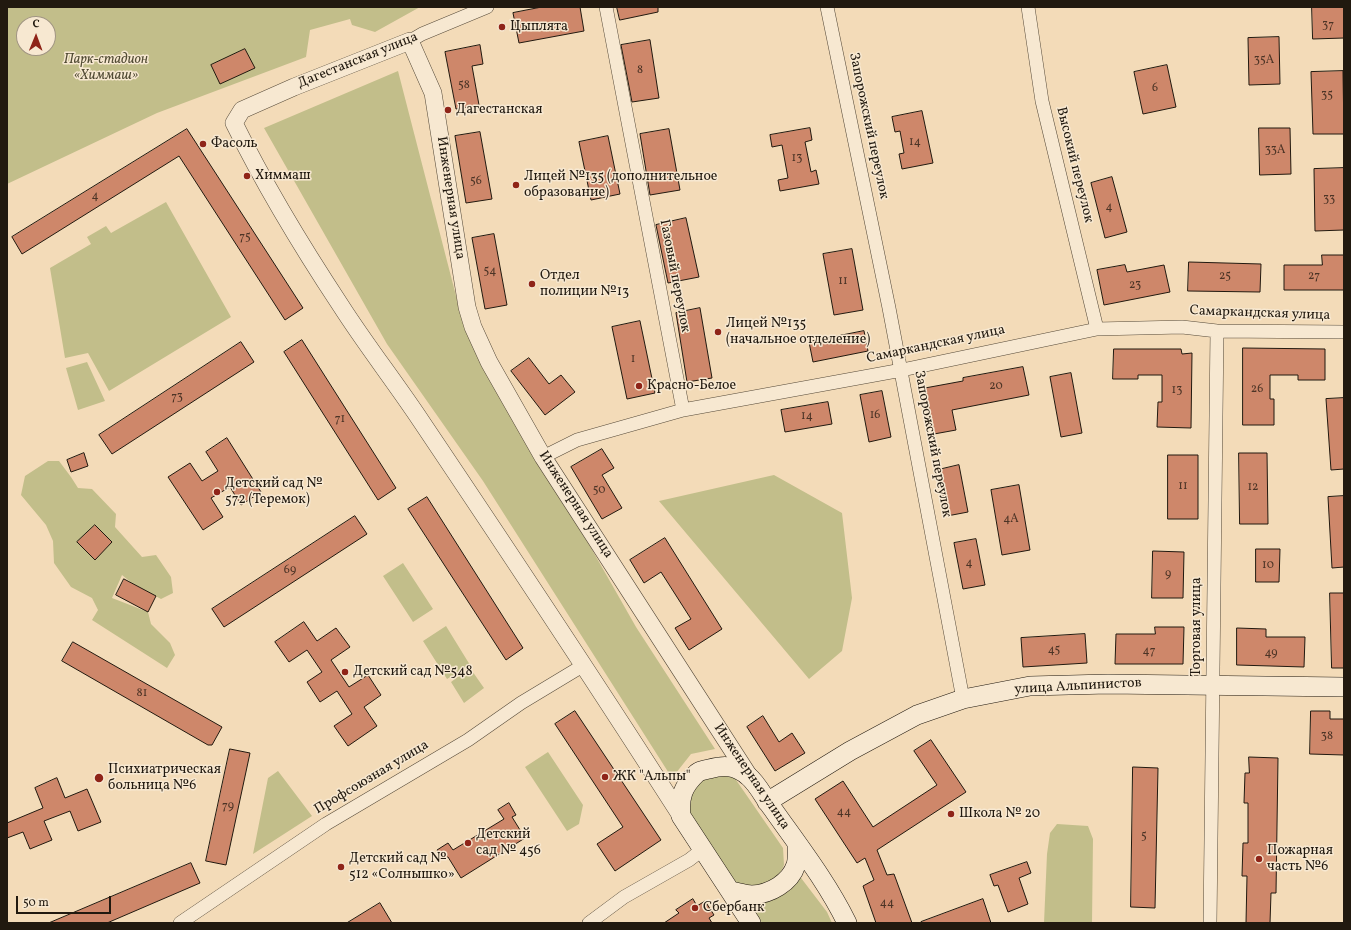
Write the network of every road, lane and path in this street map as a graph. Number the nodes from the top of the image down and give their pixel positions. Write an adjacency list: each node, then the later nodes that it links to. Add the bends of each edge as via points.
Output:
1 (487, 7): 5 (street, Дагестанская улица)
2 (606, 7): 10 (street, Газовый переулок)
3 (827, 7): 9 (street, Запорожский переулок)
4 (1028, 7): 6 (street, Высокий переулок, via 1042,101)
5 (410, 41): 11 (street, Инженерная улица, via 433,93 467,307 473,327 489,362); 12 (street, Дагестанская улица, via 242,110 234,123 293,228 341,306)
6 (1097, 329): 7 (street, Самаркандская улица, via 1182,327); 9 (street, Самаркандская улица)
7 (1217, 331): 8 (street, Самаркандская улица); 13 (street, Торговая улица)
8 (1344, 332)
9 (902, 370): 10 (street, Самаркандская улица); 15 (street, Запорожский переулок)
10 (683, 410): 11 (street, Самаркандская улица, via 577,440)
11 (543, 457): 16 (street, Инженерная улица)
12 (584, 665): 18 (street); 22 (street, Профсоюзная улица, via 468,740 326,824)
13 (1213, 684): 14 (main road, улица Альпинистов); 15 (main road, улица Альпинистов, via 1030,686); 26 (street, Торговая улица)
14 (1344, 687)
15 (963, 699): 17 (main road, улица Альпинистов, via 917,715 850,751)
16 (749, 776): 17 (main road, Инженерная улица); 18 (main road, via 734,767 722,765 699,771 682,790)
17 (767, 802): 19 (main road, Инженерная улица)
18 (681, 816): 20 (main road)
19 (797, 843): 21 (main road, via 797,864 790,877 777,887 751,895); 25 (main road, Инженерная улица)
20 (702, 850): 21 (main road); 23 (street, via 624,897)
21 (730, 891): 24 (main road)
22 (180, 923)
23 (589, 923)
24 (750, 923)
25 (847, 923)
26 (1210, 923)

